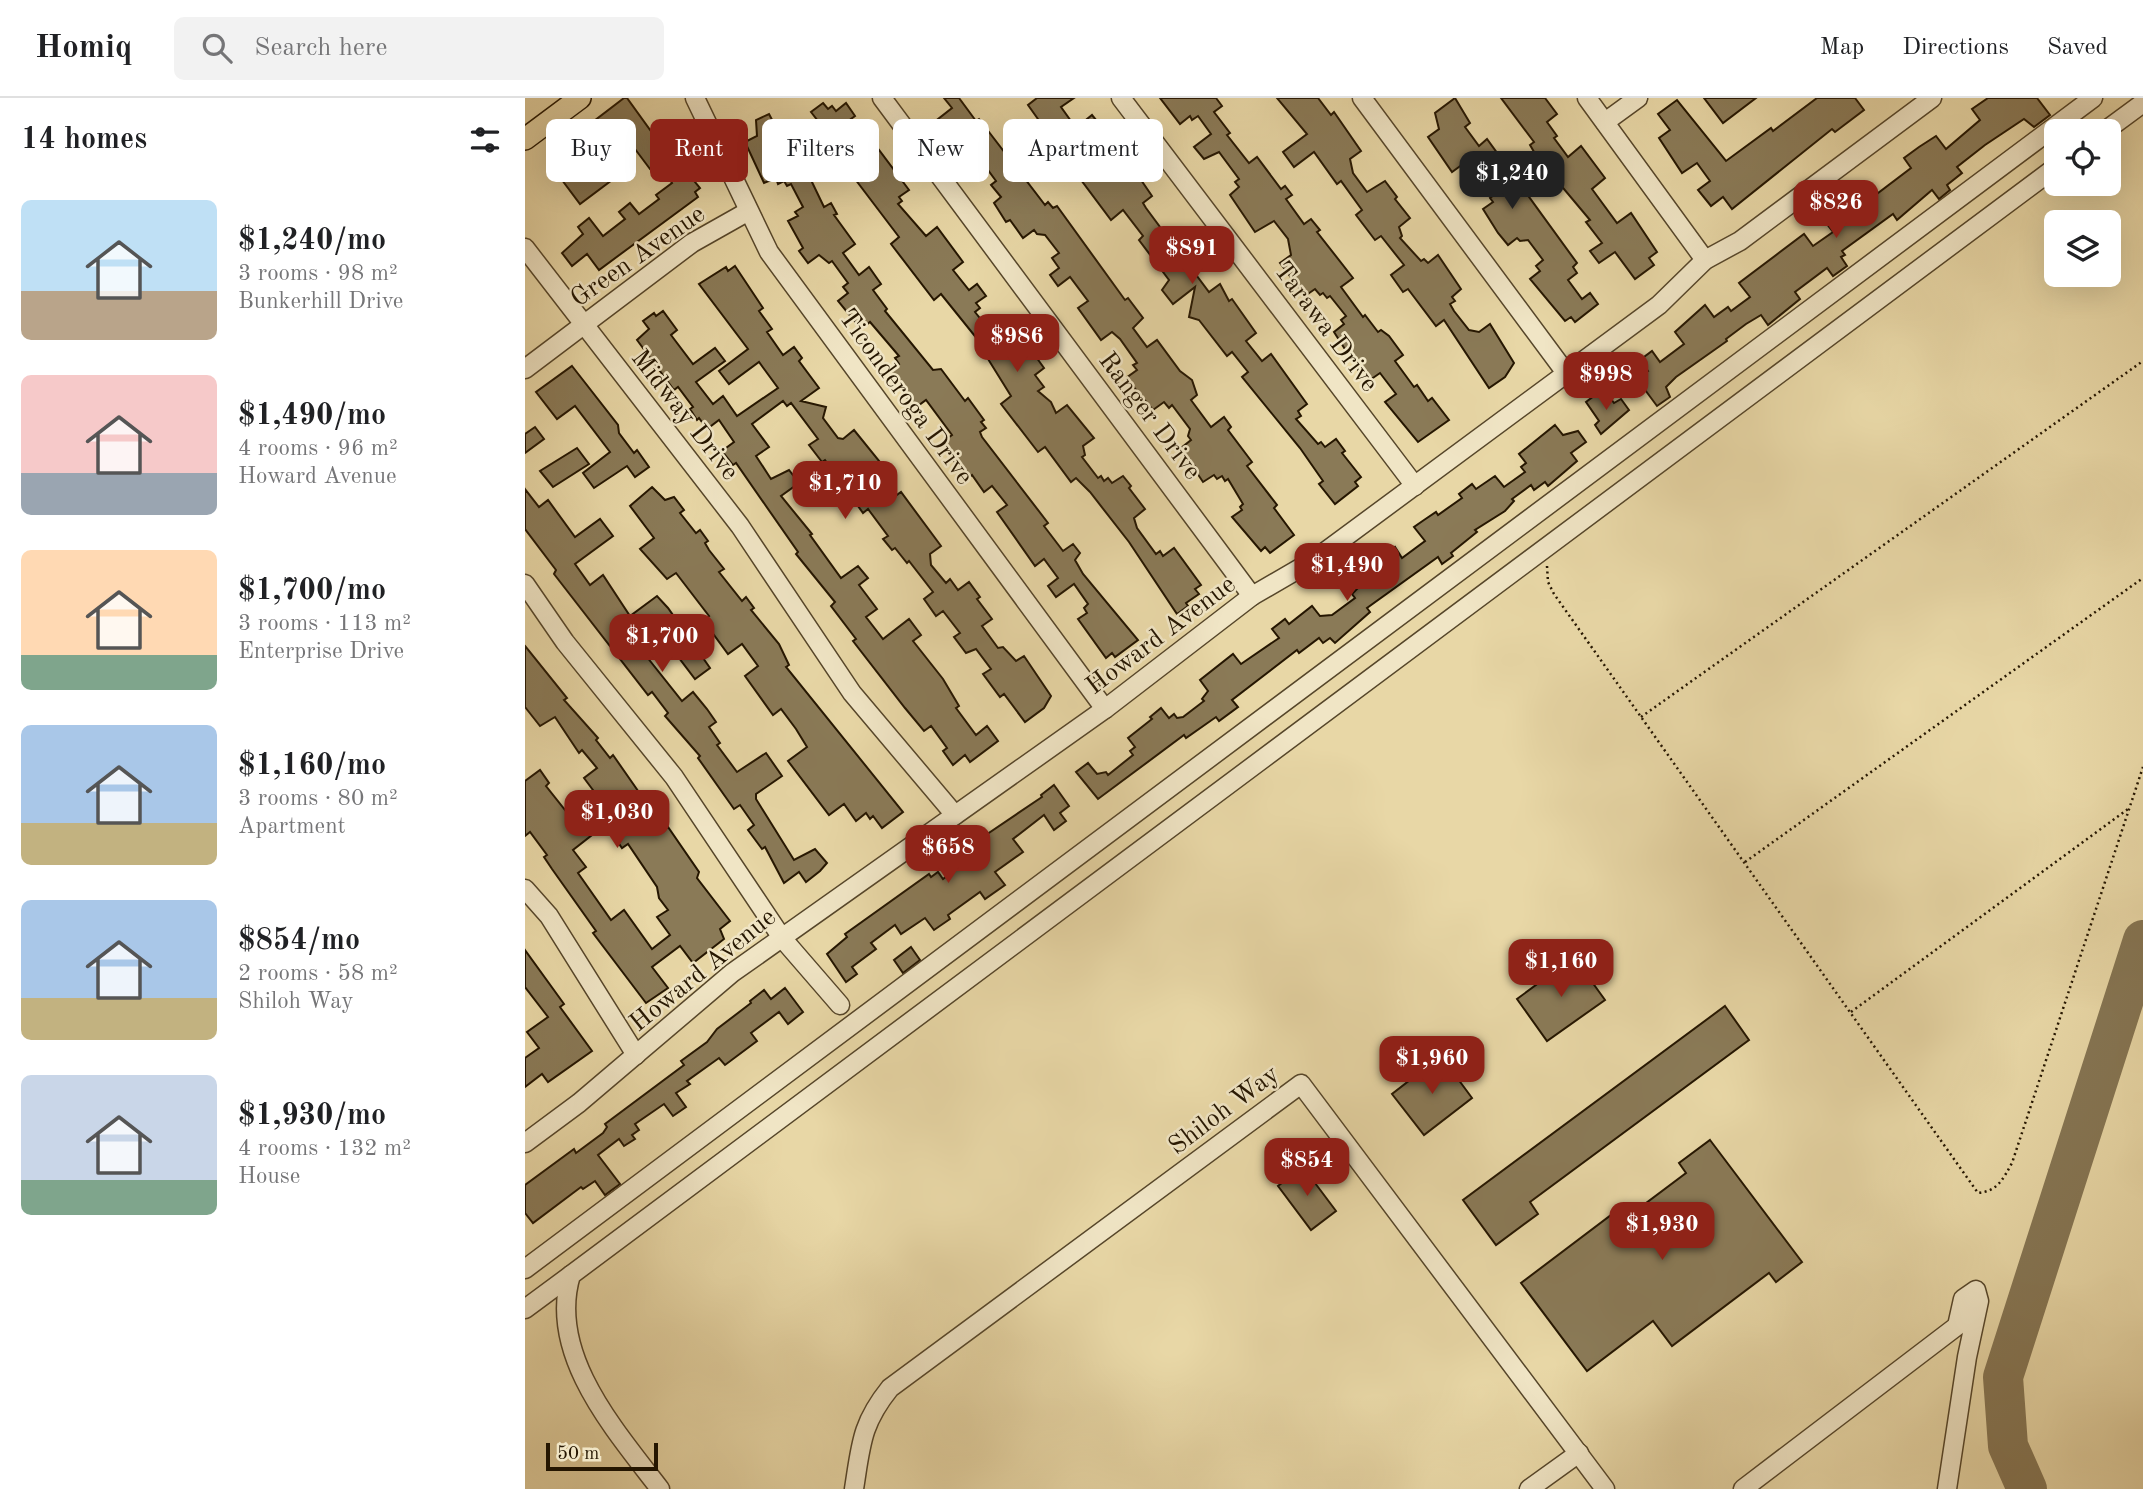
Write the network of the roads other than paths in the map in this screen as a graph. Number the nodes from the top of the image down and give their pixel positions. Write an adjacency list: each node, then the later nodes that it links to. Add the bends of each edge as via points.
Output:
1 (580, 98): 13 (main road)
2 (695, 98): 15 (street, Ticonderoga Drive)
3 (882, 98): 23 (street, Ranger Drive)
4 (1121, 98): 21 (street, Tarawa Drive)
5 (1362, 98): 20 (street)
6 (1587, 98): 12 (street)
7 (1638, 98): 12 (street)
8 (1932, 98): 17 (street, Howard Avenue, via 1739,241)
9 (2093, 98): 31 (street)
10 (2143, 103): 11 (street)
11 (2121, 119)
12 (1605, 122): 17 (street)
13 (525, 139)
14 (2044, 176): 32 (street)
15 (747, 212): 18 (street, Green Avenue, via 692,243); 24 (street, Ticonderoga Drive, via 769,253)
16 (525, 248): 18 (street, Midway Drive)
17 (1705, 260): 20 (street, Howard Avenue, via 1659,305)
18 (583, 325): 19 (street, Green Avenue); 25 (street, Midway Drive, via 740,526 852,693)
19 (525, 369)
20 (1566, 373): 21 (street, Howard Avenue)
21 (1415, 486): 23 (street, Howard Avenue, via 1314,560)
22 (525, 584): 27 (street, via 565,642 674,777)
23 (1252, 596): 24 (street, Howard Avenue)
24 (1105, 709): 25 (street, Howard Avenue)
25 (955, 815): 27 (street, Howard Avenue)
26 (525, 889): 29 (street, via 548,916)
27 (782, 938): 28 (street); 29 (street, Howard Avenue, via 732,973)
28 (840, 1005)
29 (636, 1055): 30 (street, Howard Avenue)
30 (525, 1143)
31 (525, 1269)
32 (571, 1275): 33 (street); 35 (street, via 564,1312 583,1374 610,1424)
33 (525, 1309)
34 (1579, 1453): 36 (street, Shiloh Way, via 1301,1084 890,1388 867,1422); 37 (street); 38 (street, Shiloh Way)
35 (660, 1489)
36 (855, 1489)
37 (1529, 1489)
38 (1605, 1489)
39 (1744, 1489): 40 (street, via 1957,1326 1963,1299 1976,1290 1979,1301)
40 (1947, 1489)

